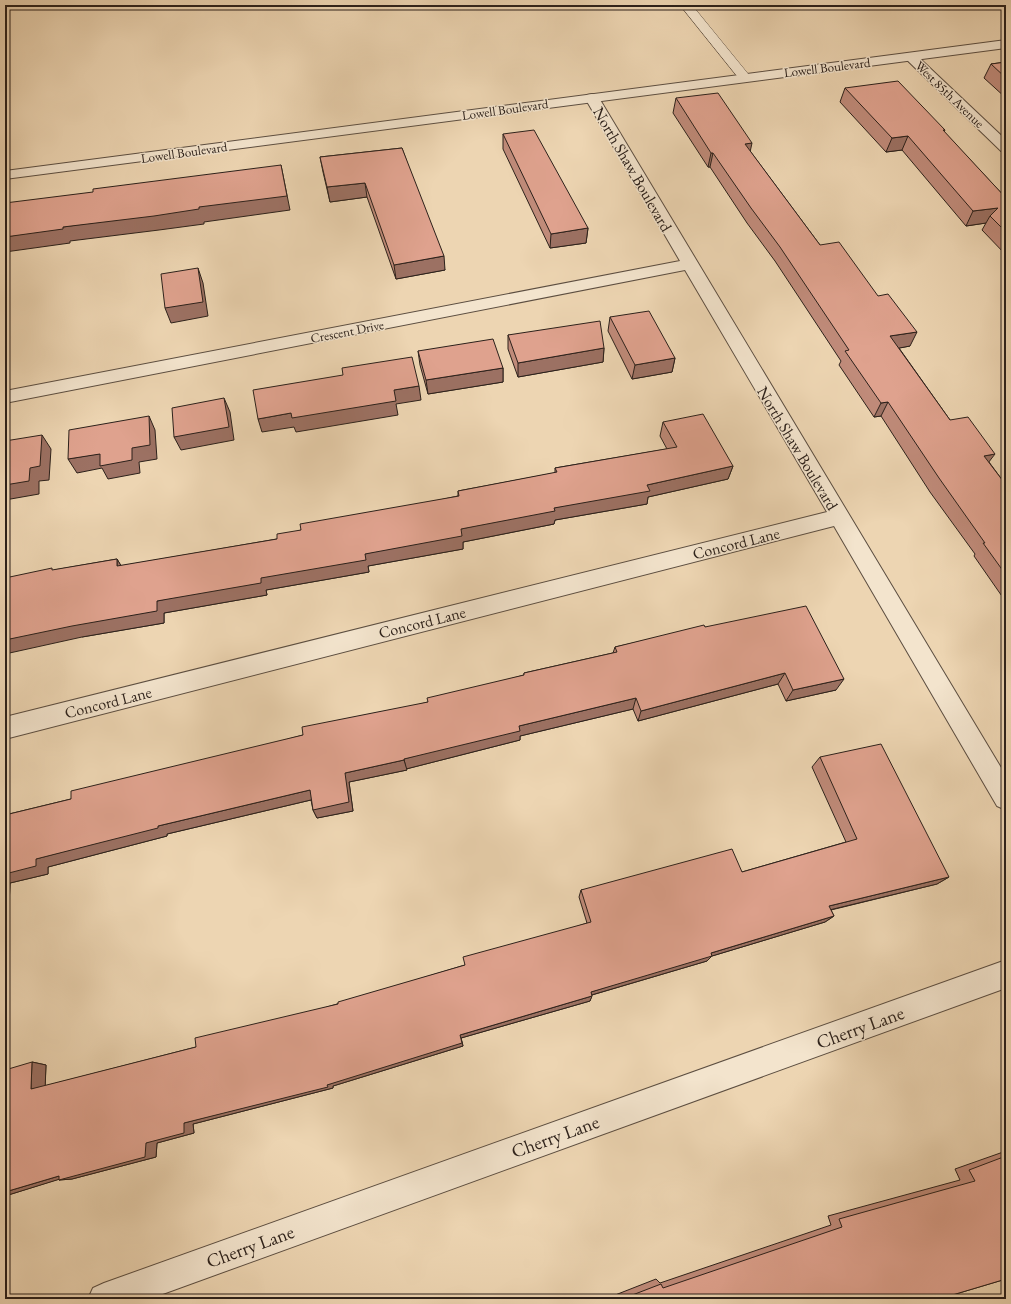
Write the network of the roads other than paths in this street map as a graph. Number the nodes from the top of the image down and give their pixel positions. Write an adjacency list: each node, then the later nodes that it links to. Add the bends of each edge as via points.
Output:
1 (686, 5): 4 (lane)
2 (1006, 44): 3 (street, Lowell Boulevard)
3 (910, 57): 4 (street, Lowell Boulevard); 6 (street, West 85th Avenue)
4 (745, 78): 5 (street, Lowell Boulevard)
5 (592, 98): 7 (street, Lowell Boulevard); 8 (street, North Shaw Boulevard)
6 (1006, 148)
7 (5, 175)
8 (689, 264): 9 (street, Crescent Drive); 10 (street, North Shaw Boulevard)
9 (5, 397)
10 (839, 517): 11 (street, Concord Lane); 12 (street, North Shaw Boulevard)
11 (5, 728)
12 (1006, 798)
13 (1006, 974): 14 (street, Cherry Lane)
14 (104, 1299)

